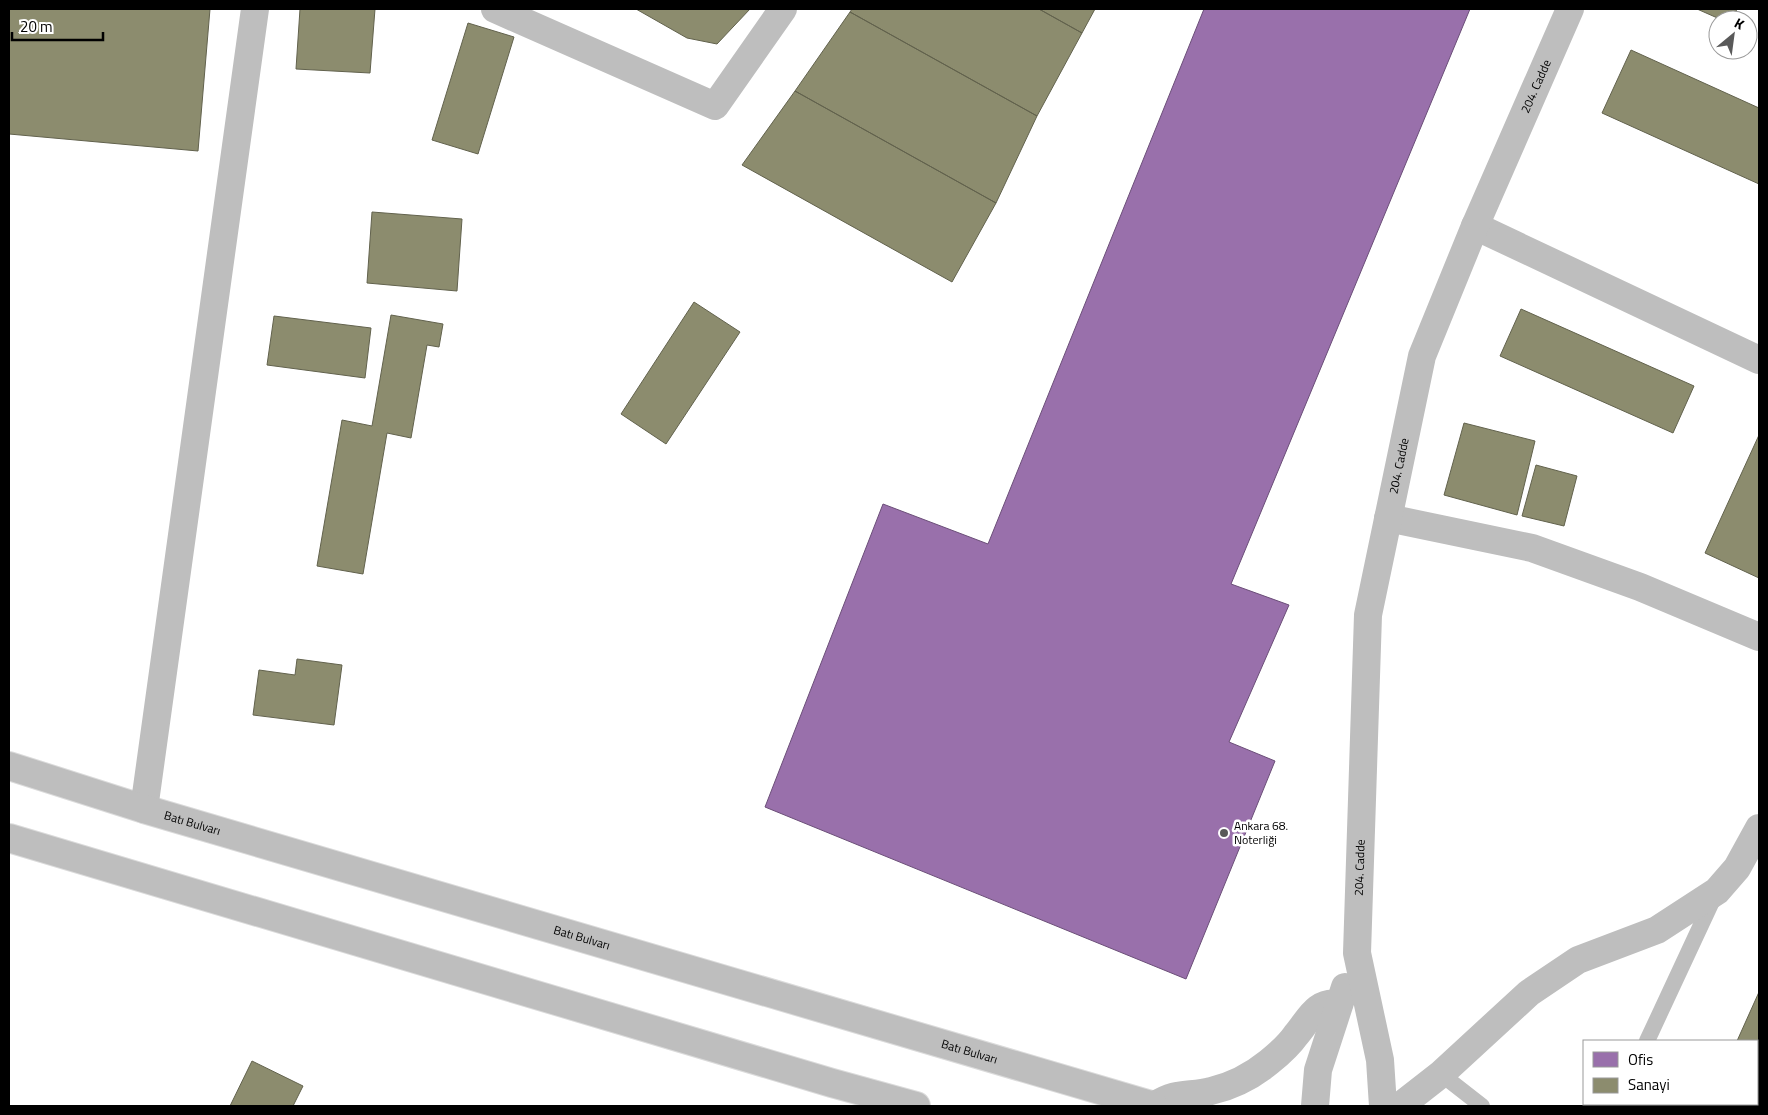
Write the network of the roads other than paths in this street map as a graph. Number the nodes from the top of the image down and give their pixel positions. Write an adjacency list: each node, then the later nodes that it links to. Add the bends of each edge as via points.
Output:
1 (255, 9): 10 (street)
2 (495, 9): 3 (street, via 714,106)
3 (783, 9)
4 (1570, 9): 5 (street, 204. Cadde)
5 (1475, 226): 6 (street); 7 (street, 204. Cadde, via 1422,356)
6 (1759, 360)
7 (1388, 518): 8 (street, via 1532,548 1640,587); 14 (street, 204. Cadde, via 1368,615)
8 (1759, 636)
9 (9, 766): 10 (street, Batı Bulvarı)
10 (144, 809): 19 (street, Batı Bulvarı)
11 (1759, 828): 13 (street, via 1737,868)
12 (9, 838): 18 (street)
13 (1717, 891): 16 (lane); 17 (street, via 1657,930 1578,960 1529,993)
14 (1357, 953): 15 (street, 204. Cadde); 21 (street, 204. Cadde, via 1380,1060)
15 (1339, 1004): 19 (street, via 1319,1007 1282,1050 1249,1075 1210,1092 1175,1096); 20 (street, 204. Cadde, via 1318,1070)
16 (1647, 1040)
17 (1441, 1074): 22 (street); 23 (lane)
18 (916, 1106)
19 (1153, 1106)
20 (1315, 1106)
21 (1383, 1106)
22 (1400, 1106)
23 (1482, 1106)

